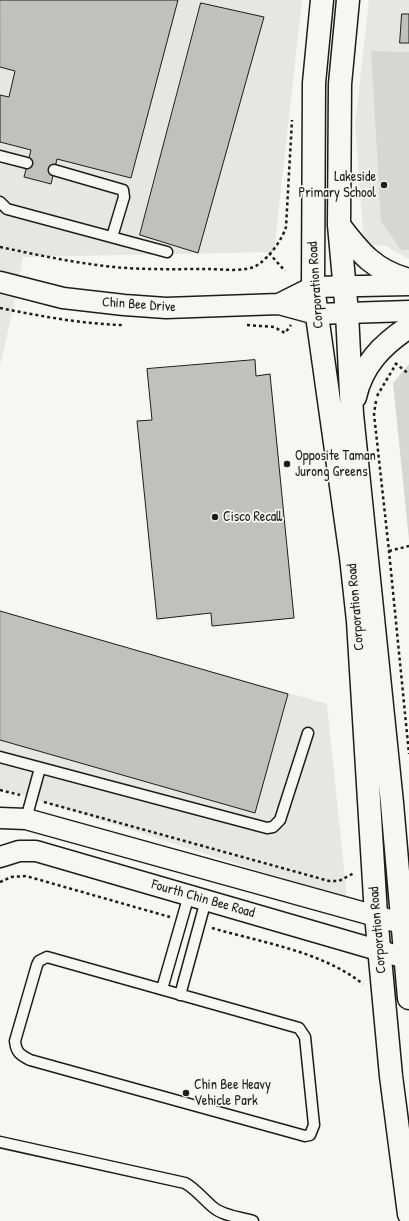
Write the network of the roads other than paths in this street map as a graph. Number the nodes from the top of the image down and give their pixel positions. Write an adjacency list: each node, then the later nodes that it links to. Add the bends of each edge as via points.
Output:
1 (322, 0): 13 (main road, Corporation Road, via 314,83)
2 (348, 0): 7 (main road, Corporation Road, via 340,84)
3 (0, 156): 4 (lane)
4 (28, 163)
5 (54, 170): 8 (lane, via 123,190 124,197)
6 (0, 202): 8 (lane, via 7,209)
7 (340, 225): 10 (main road, via 366,259 380,269); 14 (main road, Corporation Road)
8 (112, 237): 9 (lane)
9 (167, 252)
10 (409, 280)
11 (0, 282): 15 (street, Chin Bee Drive, via 64,298 124,306 166,308)
12 (409, 285): 14 (street)
13 (314, 287): 14 (street); 15 (street, Chin Bee Drive); 18 (main road, Corporation Road)
14 (344, 287): 17 (main road, Corporation Road)
15 (280, 304): 18 (street, Chin Bee Drive)
16 (409, 311): 17 (street, Chin Bee Drive)
17 (347, 313): 18 (street, Chin Bee Drive); 20 (main road, Corporation Road)
18 (316, 314): 28 (main road, Corporation Road, via 357,614)
19 (409, 327): 20 (main road, via 388,342 368,364 356,392)
20 (352, 414): 29 (main road, Corporation Road, via 392,803)
21 (308, 733): 23 (lane, via 280,820 273,827 267,828)
22 (0, 757): 23 (lane)
23 (40, 768): 25 (lane)
24 (0, 818): 25 (street)
25 (26, 819): 28 (street)
26 (0, 857): 27 (street, Fourth Chin Bee Road, via 19,851 36,852)
27 (198, 898): 30 (street, Fourth Chin Bee Road); 32 (lane); 33 (lane)
28 (376, 916): 29 (street); 30 (main road, Corporation Road)
29 (401, 923): 31 (main road, Corporation Road)
30 (380, 950): 31 (street, Fourth Chin Bee Road); 36 (main road, Corporation Road, via 391,1076)
31 (405, 958): 34 (main road, Corporation Road)
32 (162, 989): 33 (lane); 33 (lane, via 52,957 43,958 37,965 14,1041 15,1048 18,1053 30,1060 305,1136 310,1135 314,1125 305,1037 302,1032 294,1026)
33 (180, 994)
34 (409, 998)
35 (0, 1142): 37 (lane, via 185,1183 214,1208)
36 (409, 1214)
37 (253, 1221)

